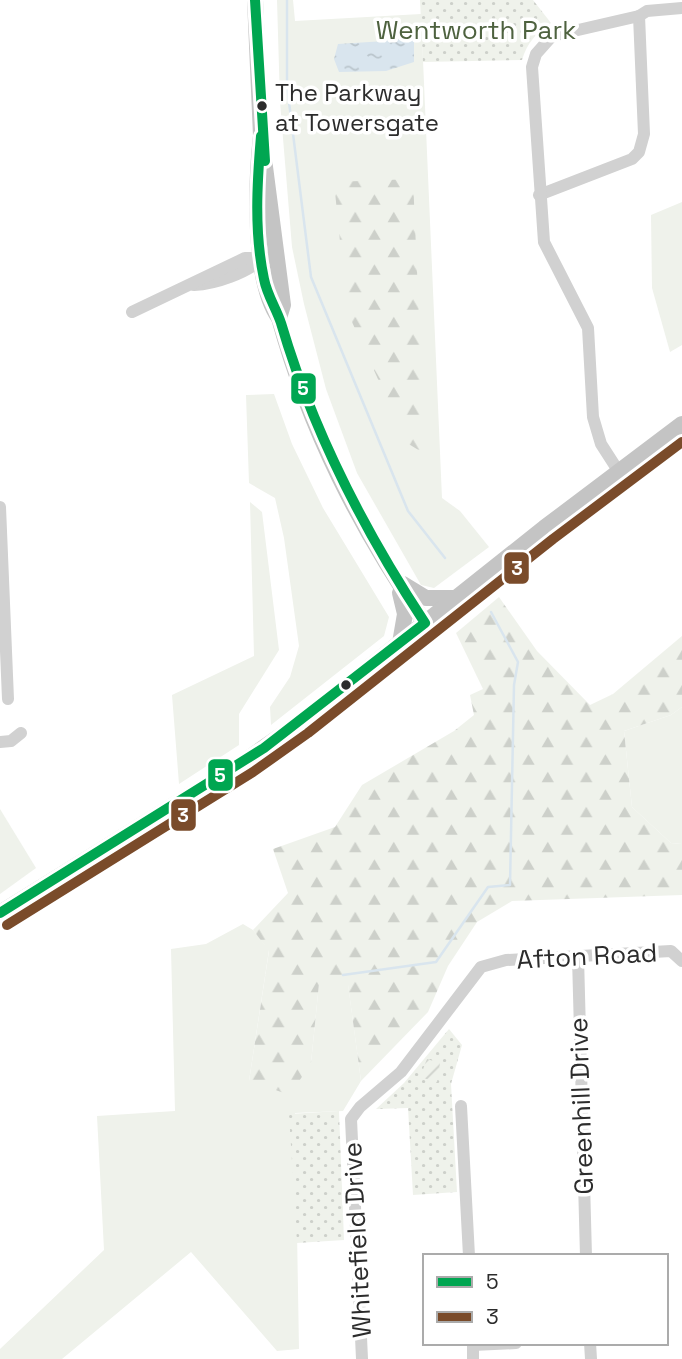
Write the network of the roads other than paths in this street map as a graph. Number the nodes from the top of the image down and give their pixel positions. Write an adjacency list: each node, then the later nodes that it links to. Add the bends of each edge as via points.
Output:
1 (256, 0): 5 (main road)
2 (682, 8): 3 (street)
3 (639, 16): 4 (street, via 644,134 639,152 632,159); 4 (street, via 552,36 536,54 532,67)
4 (539, 195): 8 (street, via 544,242 588,328 593,417 601,444)
5 (270, 258): 6 (street); 10 (main road, via 283,305 279,318 323,448)
6 (132, 312)
7 (682, 424): 8 (main road)
8 (618, 472): 11 (main road)
9 (0, 507): 14 (street)
10 (395, 577): 11 (main road, via 409,591 426,598); 12 (main road); 13 (main road, via 405,614)
11 (458, 598): 12 (main road)
12 (425, 623): 13 (main road)
13 (400, 643): 17 (main road, via 264,748)
14 (8, 699)
15 (21, 733): 16 (street)
16 (0, 742)
17 (0, 913)
18 (578, 957): 19 (street, Afton Road, via 671,951); 20 (street, Afton Road); 23 (street, Greenhill Drive)
19 (682, 961)
20 (489, 964): 24 (street, Whitefield Drive, via 481,967 401,1072 351,1119)
21 (461, 1106): 22 (street)
22 (469, 1254)
23 (586, 1254)
24 (362, 1359)

